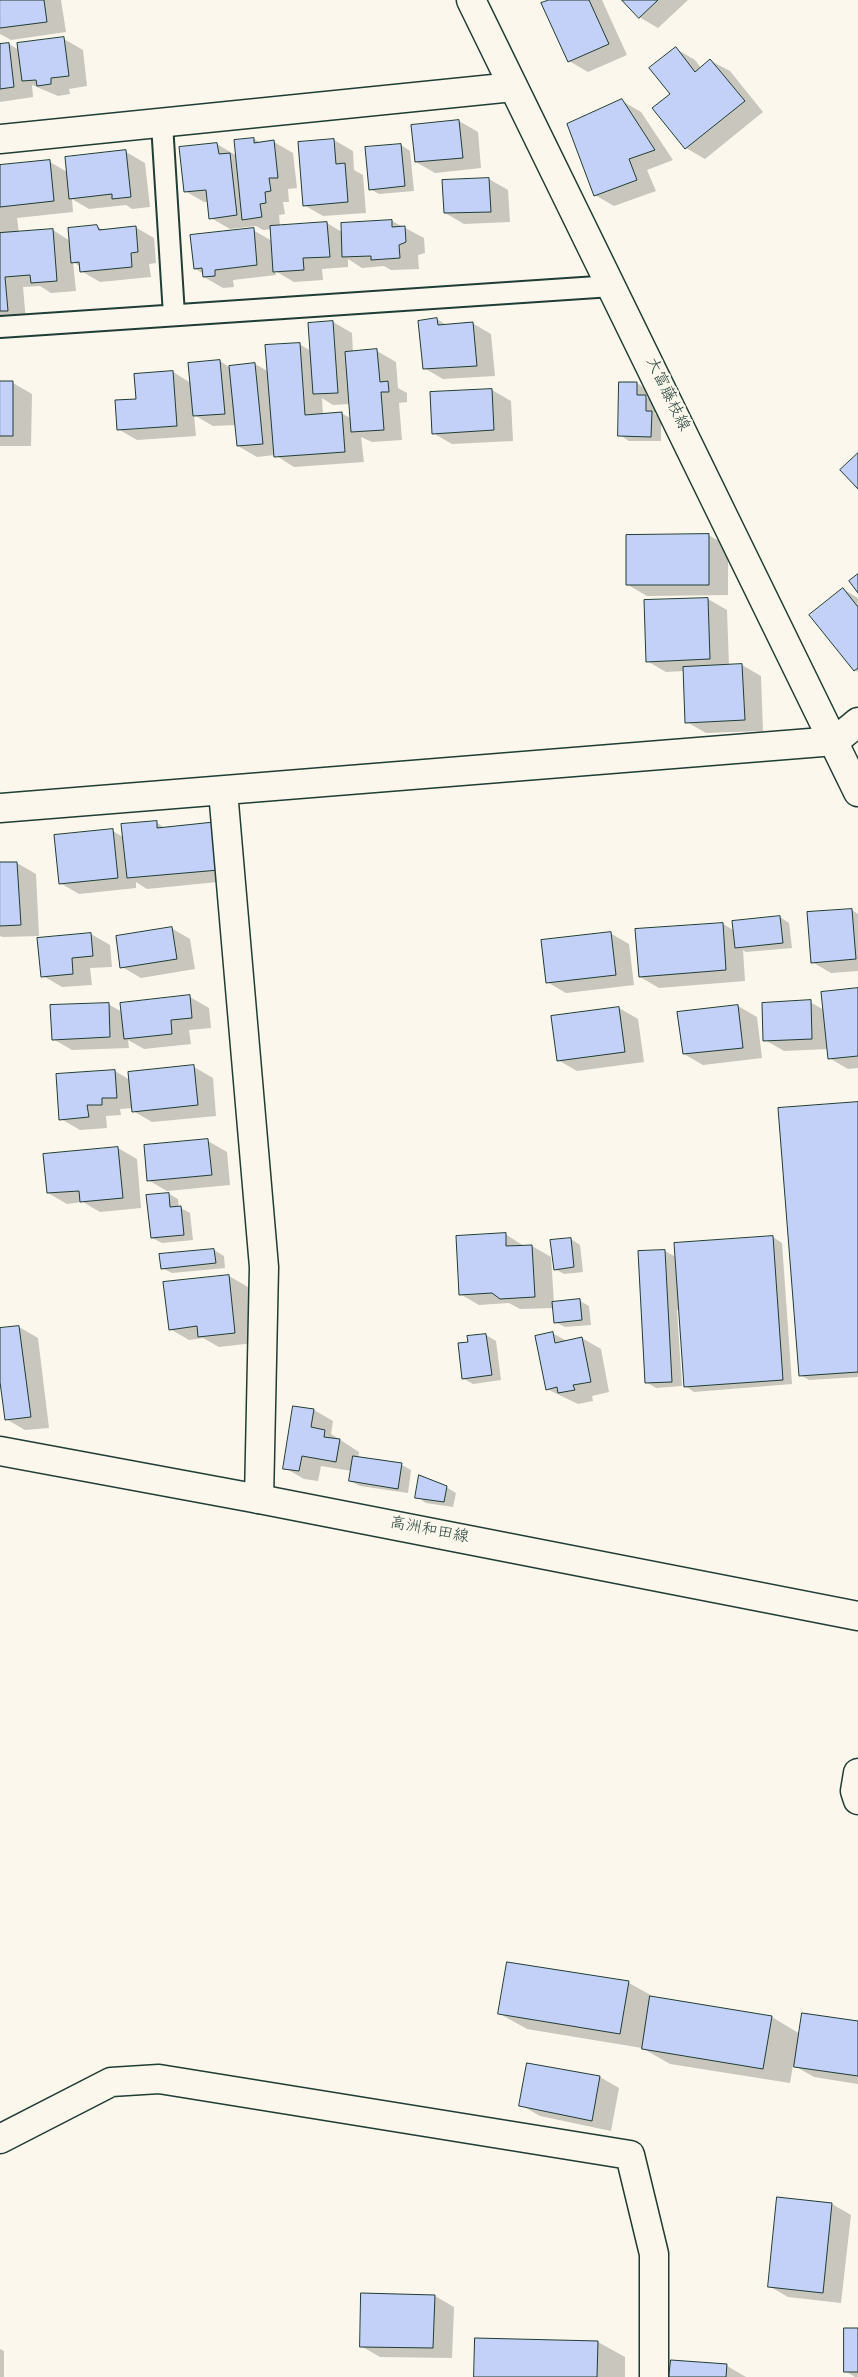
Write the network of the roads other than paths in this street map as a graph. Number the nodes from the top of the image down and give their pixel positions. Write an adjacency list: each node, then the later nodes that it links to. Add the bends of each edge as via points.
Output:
1 (471, 0): 2 (street, 大富藤枝線)
2 (513, 87): 3 (street); 5 (street, 大富藤枝線)
3 (162, 124): 4 (street); 6 (lane)
4 (0, 139)
5 (612, 286): 6 (lane); 9 (street, 大富藤枝線)
6 (174, 316): 7 (lane)
7 (0, 327)
8 (858, 722): 9 (street)
9 (835, 742): 10 (street); 11 (street, 大富藤枝線)
10 (223, 791): 12 (street); 14 (street, via 264,1267)
11 (858, 792)
12 (0, 808)
13 (0, 1451): 14 (street, 高洲和田線)
14 (260, 1499): 15 (street, 高洲和田線)
15 (858, 1616)
16 (858, 1773): 17 (street, via 855,1791)
17 (858, 1800)
18 (0, 2139): 19 (street, via 111,2082 159,2079 630,2155 654,2254)
19 (654, 2377)

